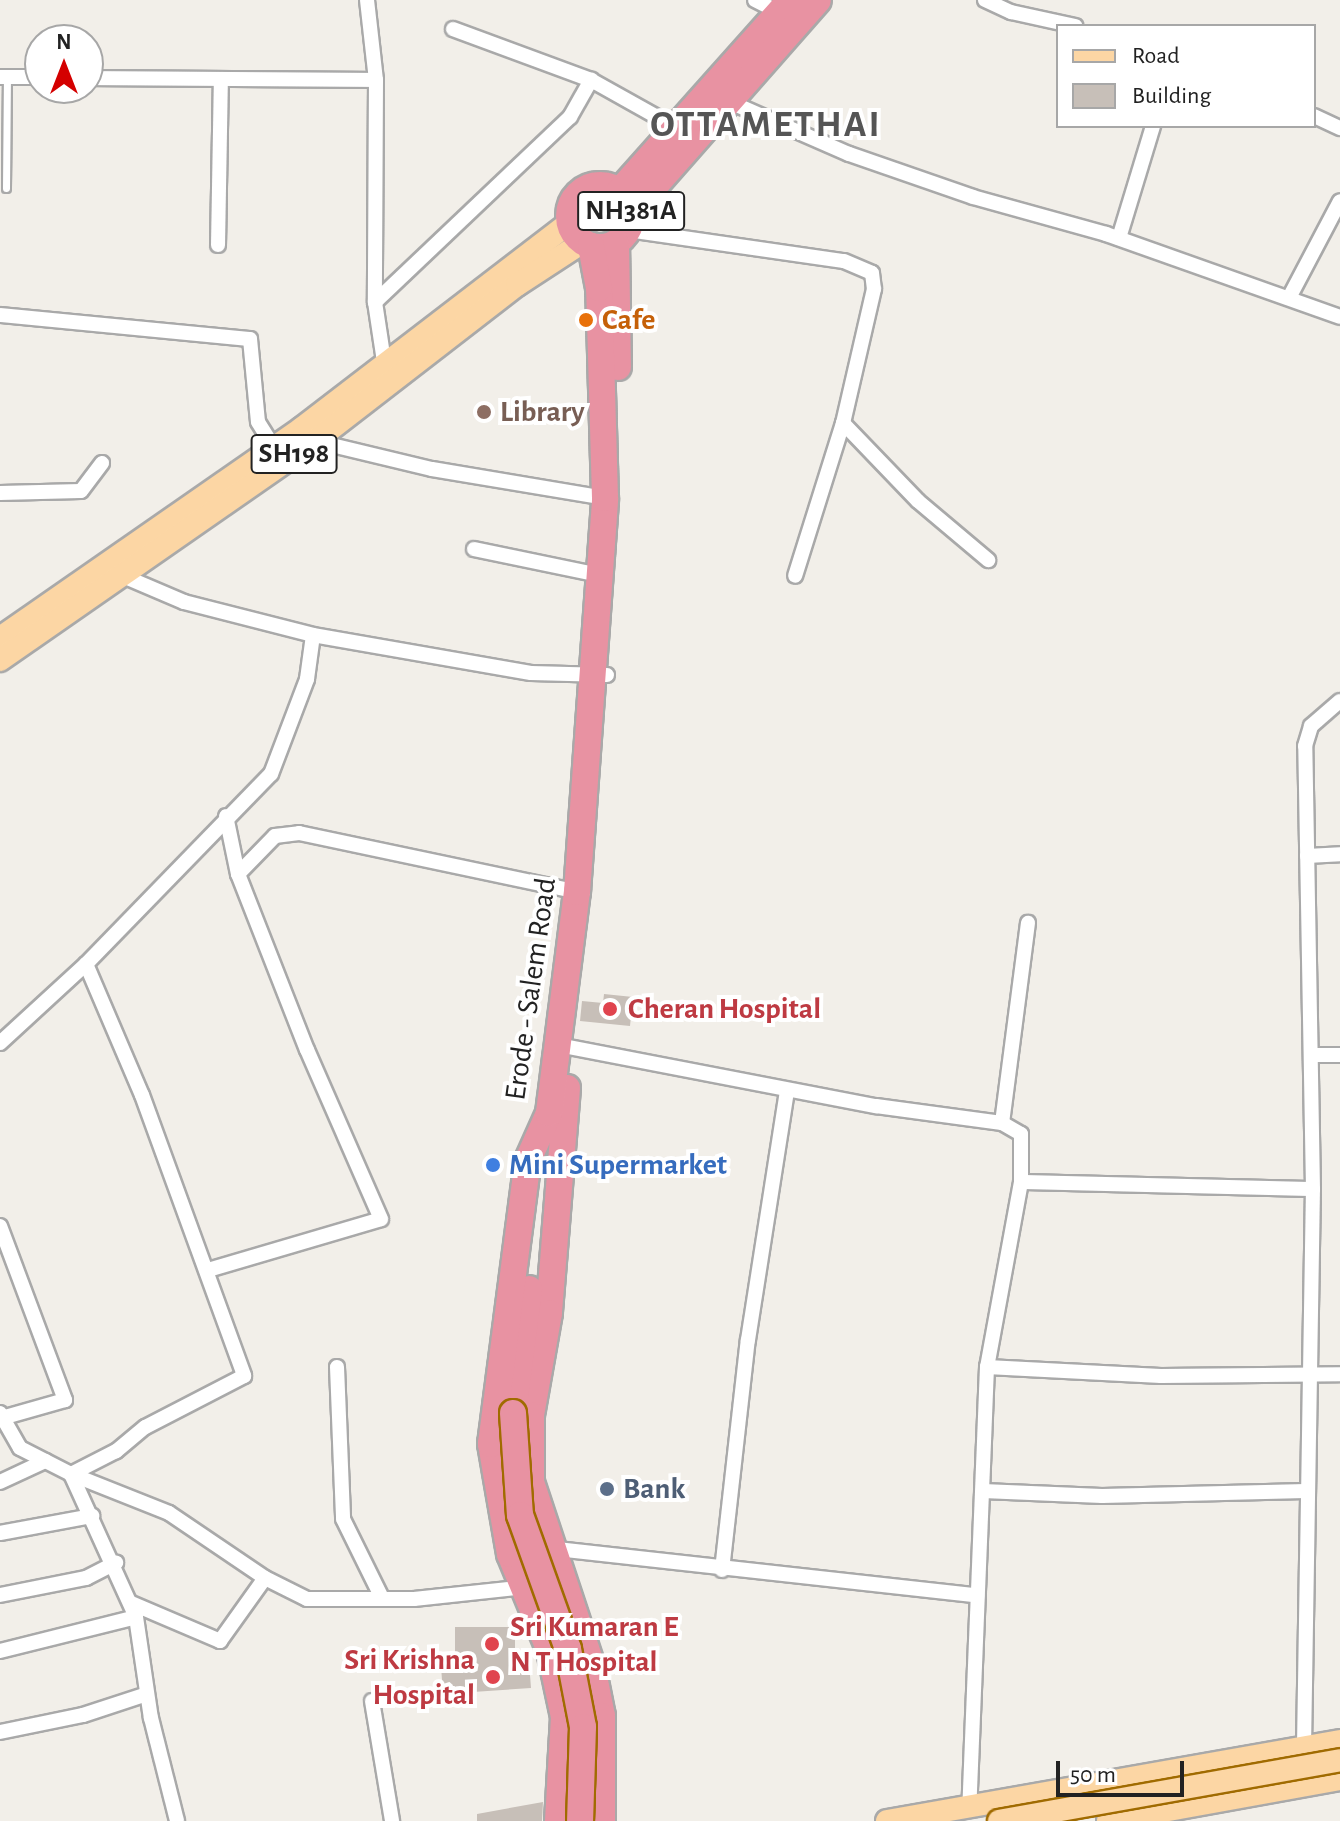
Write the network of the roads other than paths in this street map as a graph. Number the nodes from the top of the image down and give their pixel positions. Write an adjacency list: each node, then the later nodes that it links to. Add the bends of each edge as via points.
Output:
1 (367, 0): 13 (street)
2 (755, 0): 5 (street)
3 (818, 0): 15 (highway, NH381A)
4 (985, 0): 6 (street)
5 (785, 6): 17 (highway, NH381A)
6 (1014, 6): 7 (street)
7 (1069, 24)
8 (453, 29): 14 (street)
9 (3, 77): 10 (street); 20 (lane)
10 (24, 77)
11 (104, 78): 12 (street)
12 (221, 79): 13 (street); 24 (street)
13 (376, 80): 26 (street)
14 (591, 80): 17 (street); 26 (street, via 570,117)
15 (730, 102): 22 (highway, NH381A); 23 (street, via 904,173)
16 (1316, 117): 19 (street)
17 (675, 127): 22 (highway, NH381A)
18 (1152, 128): 23 (street)
19 (1340, 128)
20 (6, 188)
21 (1340, 201): 25 (street)
22 (606, 227): 29 (main road, SH198, via 548,239); 30 (main road, SH198, via 517,285); 31 (street, via 844,261 872,273 874,289); 36 (highway, Erode - Salem Road / NH381A, via 599,288); 45 (highway, Erode - Salem Road / NH381A, via 618,498)
23 (1119, 238): 25 (street)
24 (218, 245)
25 (1290, 296): 28 (street)
26 (375, 302): 29 (street)
27 (0, 315): 33 (street, via 250,339 258,422)
28 (1340, 317)
29 (385, 365): 30 (street); 33 (main road, SH198)
30 (388, 388): 32 (main road, SH198)
31 (843, 423): 38 (street, via 918,501); 41 (street)
32 (315, 441): 33 (main road, SH198); 36 (street, via 432,469)
33 (278, 453): 39 (main road, SH198); 42 (main road, SH198)
34 (102, 463): 35 (street, via 81,491)
35 (0, 493)
36 (605, 498): 40 (highway, Erode - Salem Road / NH381A)
37 (474, 549): 40 (street)
38 (988, 560)
39 (105, 561): 42 (street); 44 (main road, SH198)
40 (600, 575): 45 (highway, Erode - Salem Road / NH381A)
41 (795, 576)
42 (121, 579): 43 (street, via 235,617); 44 (main road, SH198)
43 (313, 635): 45 (street, via 531,673); 47 (street, via 307,679 271,774)
44 (1, 653)
45 (601, 676): 51 (highway, Erode - Salem Road / NH381A)
46 (1340, 701): 49 (street, via 1311,726 1305,746)
47 (226, 816): 50 (street); 53 (street)
48 (1340, 854): 49 (street)
49 (1307, 856): 56 (street)
50 (238, 874): 51 (street, via 275,836 299,833); 64 (street, via 381,1219)
51 (584, 894): 55 (highway, Erode - Salem Road / NH381A)
52 (1028, 923): 60 (street)
53 (86, 964): 54 (street); 64 (street)
54 (0, 1043)
55 (564, 1047): 58 (street); 59 (highway, Erode - Salem Road / NH381A); 77 (highway, Erode - Salem Road / NH381A, via 549,1313 531,1415 531,1482)
56 (1312, 1055): 57 (street); 62 (street)
57 (1340, 1055)
58 (787, 1090): 60 (street); 80 (street, via 748,1340)
59 (549, 1113): 78 (highway, Erode - Salem Road / NH381A, via 528,1160 491,1444); 103 (highway, bridge, via 513,1413 520,1515 568,1649 583,1727)
60 (1002, 1123): 61 (street, via 1021,1134)
61 (1021, 1182): 62 (street); 66 (street)
62 (1313, 1189): 68 (street)
63 (0, 1226): 69 (street, via 65,1400)
64 (208, 1270): 71 (street, via 244,1376 145,1427)
65 (337, 1367): 86 (street, via 341,1507 347,1533)
66 (987, 1367): 68 (street, via 1161,1376); 73 (street)
67 (1340, 1374): 68 (street)
68 (1307, 1376): 74 (street)
69 (1, 1416): 70 (street, via 20,1448)
70 (45, 1461): 71 (street); 72 (street)
71 (71, 1474): 75 (street); 81 (street, via 169,1513)
72 (0, 1482)
73 (983, 1491): 74 (street, via 1102,1496); 85 (street)
74 (1306, 1491): 93 (street)
75 (92, 1516): 76 (street); 79 (street)
76 (0, 1533)
77 (550, 1548): 78 (street); 80 (street); 82 (highway, Erode - Salem Road / NH381A)
78 (510, 1554): 83 (highway, Erode - Salem Road / NH381A)
79 (116, 1563): 84 (street, via 86,1578); 87 (street)
80 (722, 1570): 85 (street)
81 (265, 1578): 86 (street, via 307,1599); 87 (street, via 220,1641)
82 (562, 1581): 83 (street); 104 (highway, Erode - Salem Road / NH381A, via 592,1666 602,1716)
83 (523, 1587): 86 (street, via 414,1599); 102 (highway, Erode - Salem Road / NH381A, via 550,1651 564,1717)
84 (0, 1595)
85 (977, 1595): 97 (street)
86 (381, 1596)
87 (134, 1610): 88 (street); 89 (street)
88 (0, 1651)
89 (147, 1694): 91 (street, via 83,1715); 100 (street)
90 (372, 1701): 101 (street)
91 (0, 1732)
92 (1340, 1741): 93 (main road)
93 (1304, 1747): 95 (main road)
94 (1340, 1760): 106 (main road, bridge)
95 (1178, 1771): 97 (main road); 98 (street)
96 (1340, 1779): 98 (main road)
97 (969, 1809): 99 (main road)
98 (1184, 1814): 107 (main road)
99 (944, 1817): 105 (main road)
100 (177, 1821)
101 (392, 1821)
102 (558, 1821)
103 (580, 1821)
104 (602, 1821)
105 (887, 1821)
106 (999, 1821)
107 (1108, 1821)

